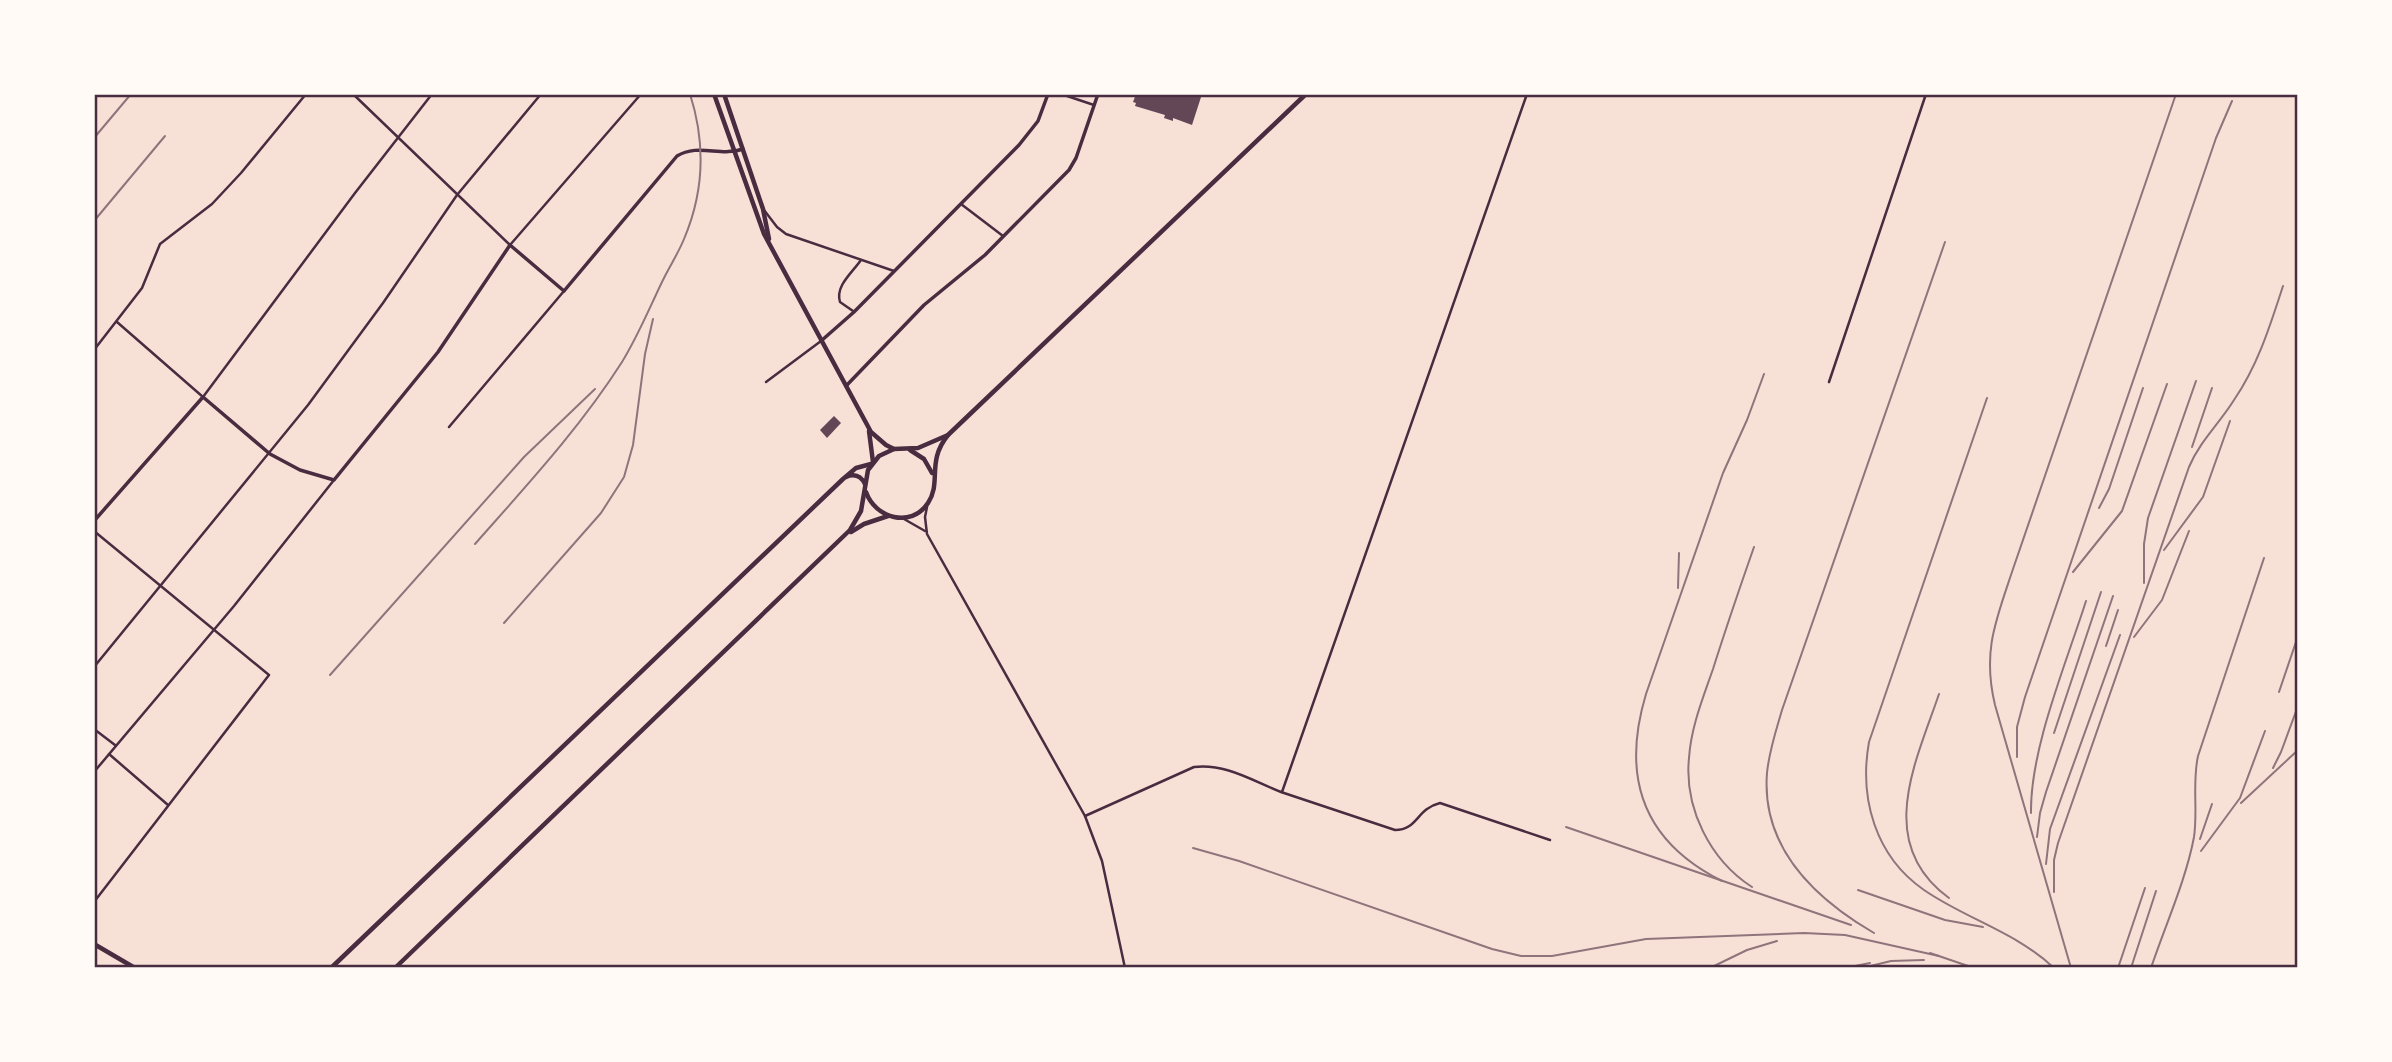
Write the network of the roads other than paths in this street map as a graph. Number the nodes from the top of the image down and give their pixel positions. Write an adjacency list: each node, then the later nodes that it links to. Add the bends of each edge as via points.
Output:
1 (306, 94): 28 (street, via 212,204 160,244 142,288)
2 (353, 94): 15 (street)
3 (432, 94): 15 (street)
4 (541, 94): 18 (street)
5 (641, 94): 23 (street)
6 (714, 94): 17 (main road)
7 (724, 94): 16 (main road)
8 (1048, 94): 19 (street, via 1034,128)
9 (1061, 94): 14 (street)
10 (1098, 94): 14 (street)
11 (1306, 94): 37 (main road)
12 (1527, 94): 60 (street)
13 (1926, 94): 32 (street)
14 (1094, 105): 21 (street, via 1071,167)
15 (398, 138): 18 (street); 34 (street)
16 (743, 149): 17 (street); 20 (main road)
17 (735, 152): 22 (main road); 26 (street, via 694,150 677,156)
18 (457, 195): 23 (street); 40 (street)
19 (961, 204): 21 (street); 25 (street)
20 (763, 209): 22 (main road); 24 (street, via 786,234)
21 (1004, 237): 33 (street, via 923,305)
22 (769, 243): 29 (main road)
23 (510, 245): 26 (street); 44 (street, via 438,352)
24 (861, 260): 25 (street); 27 (street, via 838,295)
25 (894, 271): 27 (street)
26 (564, 291): 36 (street)
27 (854, 312): 29 (street)
28 (117, 322): 30 (street); 34 (street)
29 (821, 341): 31 (street); 33 (main road)
30 (94, 350)
31 (766, 382)
32 (1829, 382)
33 (846, 386): 35 (main road)
34 (203, 397): 40 (street); 49 (street)
35 (866, 423): 38 (main road, via 878,439); 41 (main road)
36 (449, 427)
37 (948, 435): 39 (main road); 42 (main road, via 936,455)
38 (894, 449): 39 (main road); 41 (main road)
39 (909, 450): 42 (main road, via 924,459)
40 (270, 454): 44 (street, via 300,470); 53 (street)
41 (872, 463): 43 (main road); 45 (main road)
42 (933, 474): 46 (main road)
43 (843, 479): 45 (main road, via 855,475); 67 (main road)
44 (334, 480): 54 (street)
45 (865, 486): 47 (main road, via 871,502); 52 (main road, via 857,521)
46 (929, 501): 48 (main road, via 917,513); 51 (street)
47 (889, 516): 48 (main road); 52 (main road, via 863,524)
48 (902, 518): 51 (street)
49 (94, 521)
50 (94, 531): 53 (street)
51 (927, 534): 62 (street)
52 (842, 539): 68 (main road)
53 (162, 585): 54 (street); 55 (street)
54 (214, 629): 57 (street); 61 (street, via 269,676)
55 (94, 667)
56 (94, 729): 57 (street)
57 (115, 745): 58 (street)
58 (109, 754): 59 (street); 61 (street)
59 (94, 772)
60 (1282, 792): 62 (street, via 1220,767 1194,767); 63 (street, via 1395,830 1405,830 1424,809 1440,803)
61 (167, 805): 64 (street)
62 (1085, 816): 69 (street, via 1102,861)
63 (1550, 841)
64 (94, 902)
65 (94, 944): 66 (main road)
66 (135, 968)
67 (331, 968)
68 (395, 968)
69 (1125, 968)

